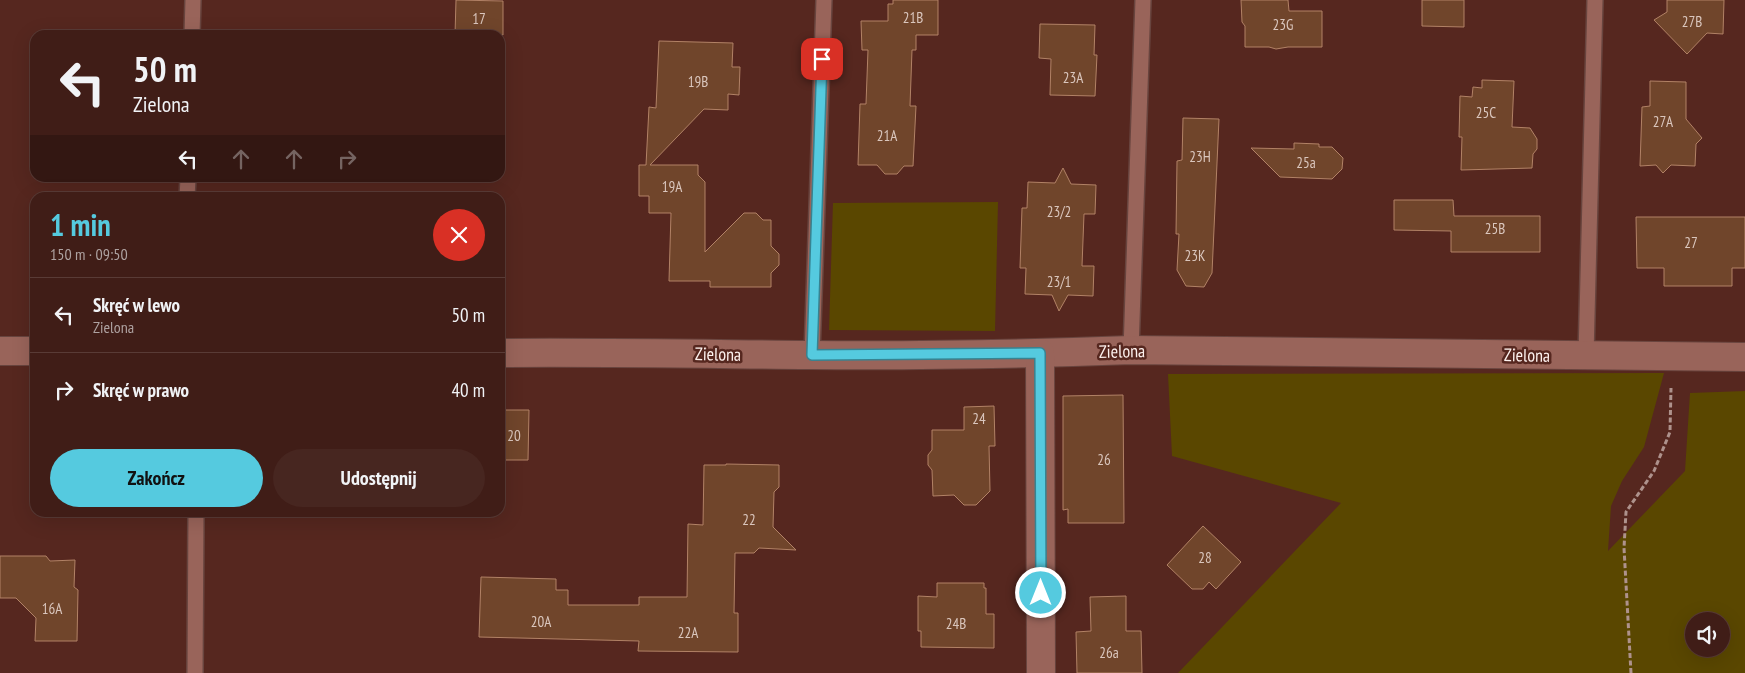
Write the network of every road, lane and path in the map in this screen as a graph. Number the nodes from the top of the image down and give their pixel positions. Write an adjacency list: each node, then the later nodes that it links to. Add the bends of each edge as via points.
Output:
1 (193, 0): 5 (lane)
2 (824, 0): 11 (lane)
3 (1143, 0): 6 (lane)
4 (1596, 0): 12 (lane)
5 (192, 30)
6 (1131, 350): 10 (street, Zielona); 12 (street, Zielona)
7 (0, 351): 8 (street)
8 (30, 352)
9 (505, 353): 11 (street, Zielona)
10 (1040, 353): 11 (street, Zielona); 17 (street)
11 (812, 355)
12 (1586, 356): 13 (street, Zielona)
13 (1672, 357): 14 (street, Zielona); 18 (path, via 1670,432 1654,471 1626,512 1624,548)
14 (1745, 357)
15 (196, 517): 16 (lane)
16 (195, 673)
17 (1042, 673)
18 (1631, 673)

